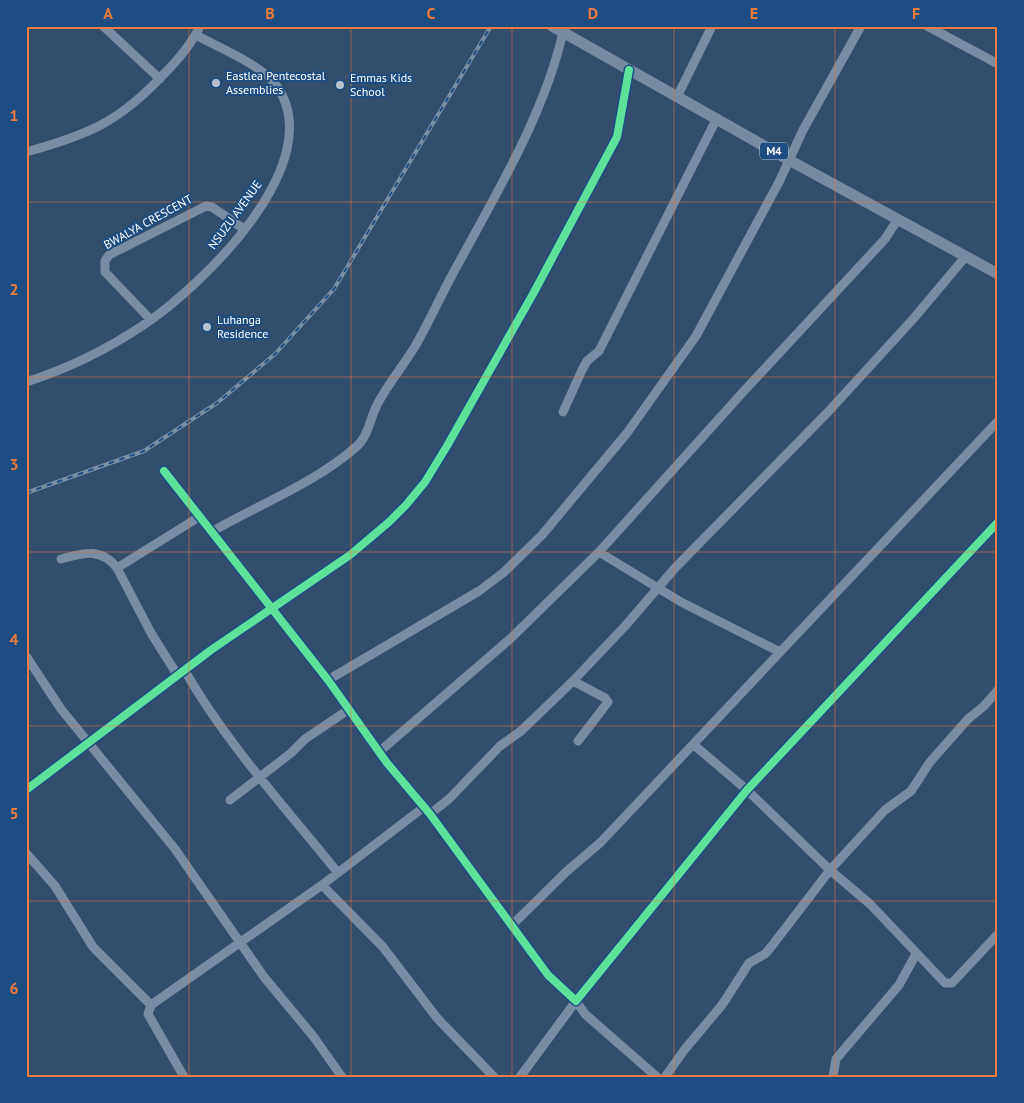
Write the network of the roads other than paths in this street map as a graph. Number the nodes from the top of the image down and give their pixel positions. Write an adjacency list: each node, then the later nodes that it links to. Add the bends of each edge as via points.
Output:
1 (103, 26): 10 (street)
2 (552, 26): 7 (main road, M4)
3 (712, 26): 11 (street)
4 (861, 26): 14 (street)
5 (927, 26): 8 (street)
6 (198, 31): 10 (street); 16 (street, NSUZU AVENUE, via 265,74 275,84 286,107 288,149 278,175)
7 (563, 32): 9 (main road, M4); 26 (street, via 556,63 545,90 497,193 418,341 377,404 363,440 307,480)
8 (998, 64)
9 (628, 70): 11 (main road, M4); 31 (street, via 616,137 533,294 425,482 389,522 350,555)
10 (160, 79): 13 (street, via 127,111 100,127 66,142)
11 (677, 97): 12 (main road, M4)
12 (717, 118): 14 (main road, M4); 21 (street, via 599,351 585,366)
13 (26, 152)
14 (788, 160): 15 (main road, M4); 35 (street, via 696,336 627,433 542,535 503,574 479,591)
15 (898, 219): 17 (main road, M4); 27 (street, via 885,239)
16 (244, 229): 19 (street, NSUZU AVENUE, via 201,278); 19 (street, BWALYA CRESCENT, via 206,206 109,255 104,261 105,272)
17 (966, 256): 18 (main road, M4); 30 (street, via 828,412)
18 (998, 274)
19 (151, 320): 20 (street, NSUZU AVENUE, via 91,355)
20 (26, 382)
21 (563, 412)
22 (998, 421): 32 (street)
23 (164, 471): 24 (street)
24 (199, 517): 26 (street); 29 (street)
25 (998, 522): 45 (street)
26 (212, 531): 31 (street)
27 (598, 552): 30 (street); 42 (street, via 510,639)
28 (61, 559): 29 (street, via 96,552 111,560)
29 (117, 568): 34 (street, via 151,634)
30 (657, 588): 32 (street); 36 (street)
31 (272, 608): 34 (street); 35 (street)
32 (780, 652): 41 (street)
33 (26, 656): 40 (street, via 61,709)
34 (182, 673): 40 (street); 43 (street)
35 (328, 680): 38 (street)
36 (573, 681): 39 (street, via 608,702); 47 (street, via 521,731 500,746 449,798)
37 (998, 690): 49 (street, via 968,718 930,762 911,791 886,810)
38 (348, 710): 42 (street); 43 (street, via 305,739)
39 (578, 741)
40 (89, 742): 44 (street); 54 (street, via 175,848)
41 (694, 745): 45 (street); 52 (street, via 601,842)
42 (379, 752): 47 (street)
43 (261, 777): 46 (street); 50 (street)
44 (26, 790)
45 (747, 790): 49 (street); 56 (street)
46 (230, 800)
47 (427, 810): 50 (street); 52 (street)
48 (26, 853): 57 (street, via 55,886 94,946)
49 (830, 870): 55 (street, via 870,904); 63 (street, via 771,948 749,963 722,1005)
50 (338, 873): 51 (street)
51 (322, 885): 54 (street); 60 (street, via 383,948 437,1018)
52 (511, 926): 56 (street, via 548,975)
53 (998, 934): 55 (street, via 950,984 945,983)
54 (240, 943): 57 (street); 59 (street)
55 (916, 954): 64 (street, via 899,985 836,1059)
56 (576, 1001): 61 (street); 62 (street, via 585,1014)
57 (151, 1005): 58 (street, via 148,1014)
58 (184, 1077)
59 (342, 1077)
60 (494, 1077)
61 (520, 1077)
62 (657, 1077)
63 (665, 1077)
64 (832, 1077)

